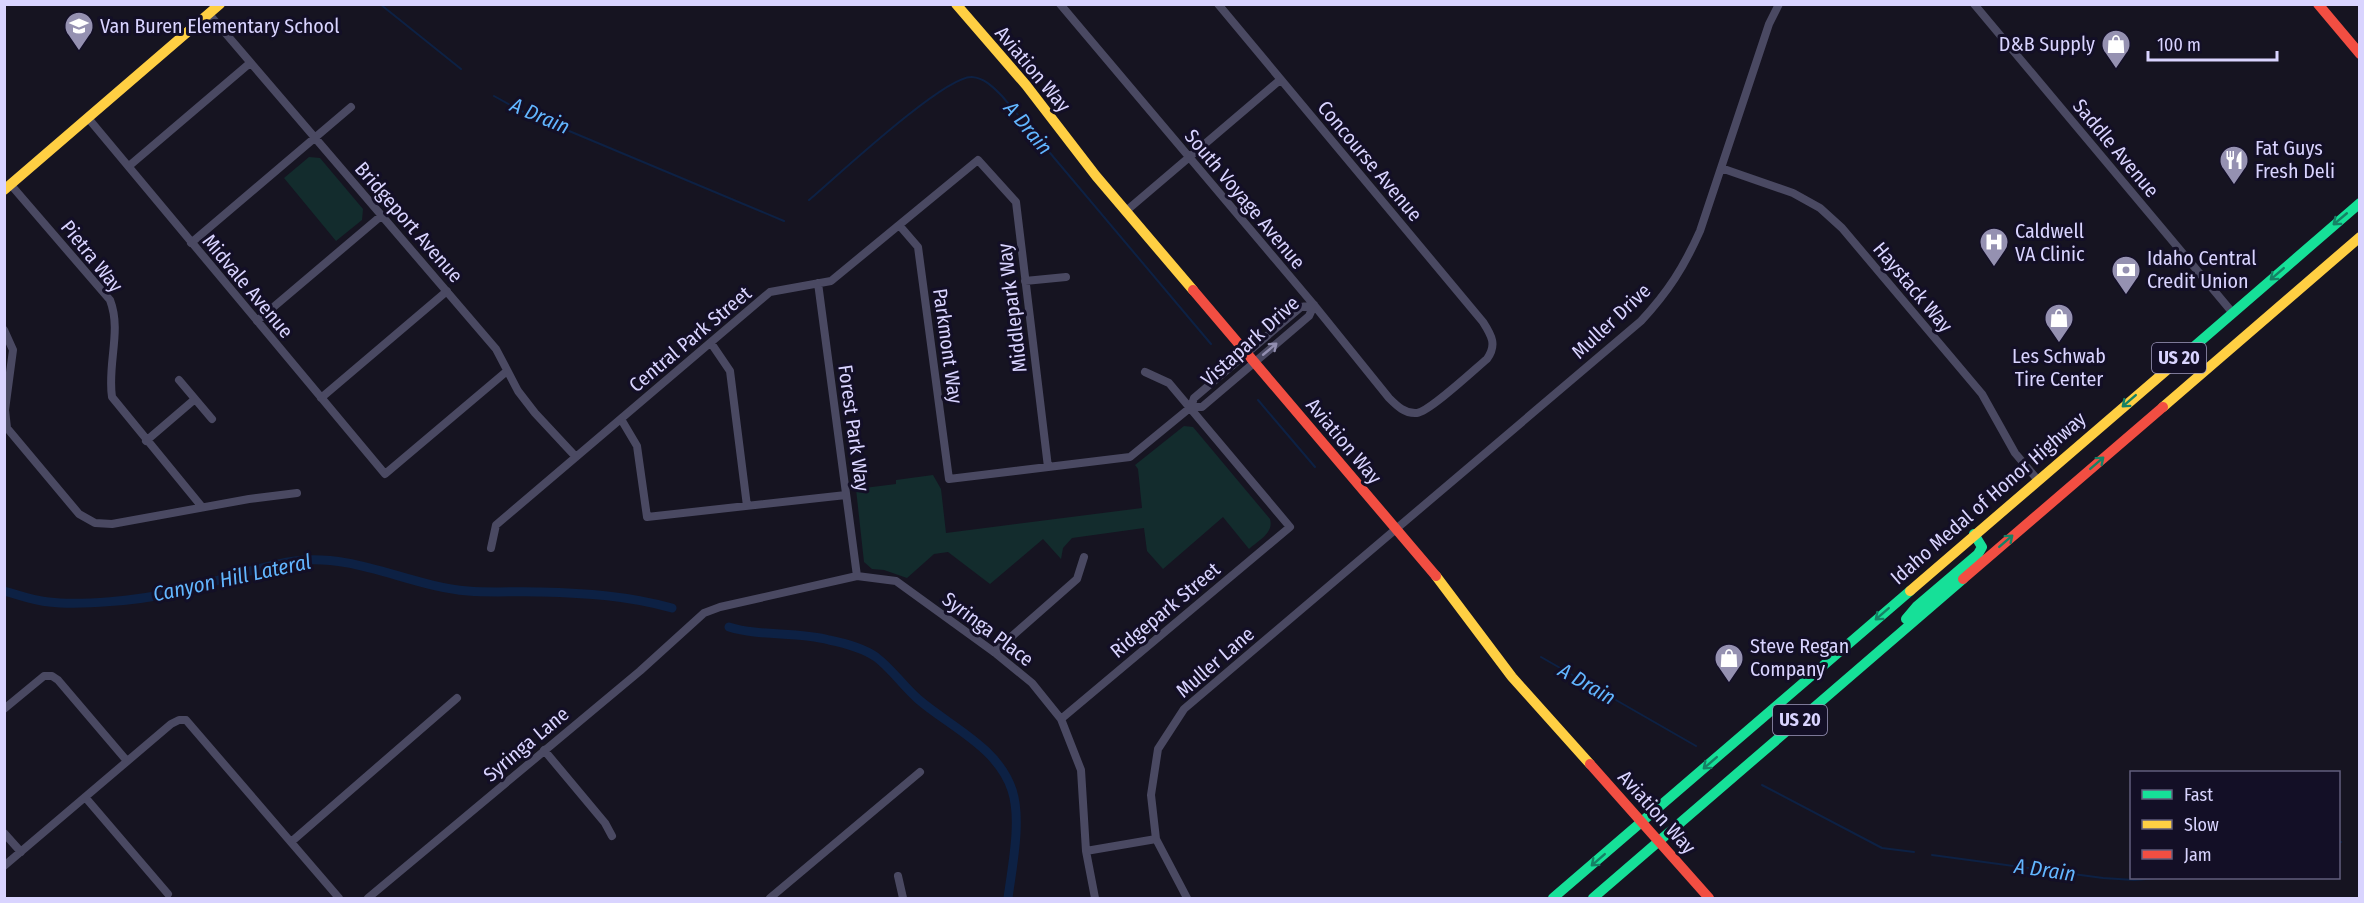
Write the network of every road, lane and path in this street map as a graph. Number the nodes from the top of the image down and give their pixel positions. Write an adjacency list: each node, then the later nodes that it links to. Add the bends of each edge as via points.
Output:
1 (220, 4): 8 (main road)
2 (956, 4): 21 (main road, Aviation Way)
3 (1060, 4): 15 (street, South Voyage Avenue)
4 (1218, 4): 11 (street, Concourse Avenue)
5 (1779, 4): 18 (street, Muller Drive)
6 (1974, 4): 31 (street, Saddle Avenue)
7 (2318, 4): 9 (main road)
8 (209, 14): 10 (street, Bridgeport Avenue); 13 (main road)
9 (2360, 54)
10 (250, 63): 14 (street, Bridgeport Avenue); 17 (street)
11 (1280, 80): 15 (street); 43 (street, Concourse Avenue, via 1494,340 1487,359 1424,411)
12 (351, 107): 14 (street)
13 (88, 118): 17 (street, Midvale Avenue); 19 (main road)
14 (315, 138): 22 (street, Bridgeport Avenue); 25 (street)
15 (1188, 158): 21 (street); 30 (street, South Voyage Avenue)
16 (978, 160): 23 (street, Central Park Street); 27 (street, Middlepark Way, via 1016,202)
17 (129, 166): 25 (street, Midvale Avenue)
18 (1721, 168): 50 (street, Haystack Way, via 1793,193 1820,208 1842,228 1982,394 2015,453); 55 (street, Muller Drive, via 1700,231 1664,296 1641,321)
19 (8, 187): 46 (street, Pietra Way, via 110,300 116,316 112,397)
20 (2360, 203): 31 (main road, Idaho Medal of Honor Highway / US 20, one-way to 31)
21 (1126, 211): 35 (main road, Aviation Way)
22 (381, 216): 29 (street, Bridgeport Avenue); 32 (street)
23 (899, 225): 28 (street, Central Park Street, via 831,281); 49 (street, Parkmont Way, via 918,248)
24 (2360, 237): 62 (main road, US 20, one-way to 24)
25 (191, 243): 32 (street, Midvale Avenue)
26 (1066, 277): 27 (street)
27 (1025, 280): 48 (street, Middlepark Way)
28 (818, 283): 34 (street, Central Park Street, via 770,292); 52 (street, Forest Park Way)
29 (447, 291): 37 (street, Bridgeport Avenue, via 496,349); 40 (street)
30 (1314, 305): 35 (street, Vistapark Drive, via 1301,307); 36 (street, Vistapark Drive, one-way to 30, via 1309,316); 43 (street, South Voyage Avenue, via 1389,398)
31 (2232, 312): 50 (main road, Idaho Medal of Honor Highway / US 20, one-way to 50)
32 (257, 321): 40 (street, Midvale Avenue)
33 (4, 330): 54 (street, via 13,350 5,410 7,428 79,514 95,523 111,524)
34 (711, 343): 45 (street, Central Park Street); 53 (street, via 730,371)
35 (1246, 353): 36 (main road, Aviation Way); 42 (street, Vistapark Drive, via 1194,398)
36 (1254, 363): 42 (street, Vistapark Drive, via 1202,407); 55 (main road, Aviation Way)
37 (507, 371): 40 (street, Midvale Avenue, via 384,474); 47 (street, Bridgeport Avenue, via 535,413)
38 (1145, 372): 42 (street, via 1169,383)
39 (179, 380): 41 (street)
40 (321, 398)
41 (195, 399): 44 (street); 46 (street)
42 (1191, 407): 48 (street, Vistapark Drive, via 1130,457); 65 (street, Ridgepark Street, via 1290,527)
43 (1408, 412)
44 (212, 419)
45 (621, 419): 47 (street, Central Park Street); 53 (street, via 637,446 647,517)
46 (146, 441): 54 (street, Pietra Way)
47 (576, 457): 57 (street, Central Park Street, via 496,525)
48 (1048, 467): 49 (street, Vistapark Drive)
49 (949, 479)
50 (2037, 479): 56 (main road, Idaho Medal of Honor Highway / US 20)
51 (297, 493): 54 (street)
52 (846, 495): 53 (street); 59 (street, Forest Park Way)
53 (747, 506)
54 (202, 507)
55 (1396, 529): 70 (main road, Aviation Way, via 1512,677); 73 (street, Muller Lane, via 1184,709 1158,748 1151,795)
56 (1974, 534): 62 (main road, via 1982,548 1978,554 1917,606); 70 (main road, Idaho Medal of Honor Highway / US 20, one-way to 70)
57 (491, 548)
58 (1084, 557): 61 (street, via 1077,579)
59 (857, 576): 60 (street, Syringa Place); 61 (street, Syringa Place, via 896,580)
60 (704, 613): 66 (street, Syringa Lane)
61 (994, 652): 65 (street, Syringa Place, via 1032,683)
62 (1867, 662): 74 (main road, US 20)
63 (457, 698): 75 (street)
64 (4, 709): 67 (street, via 44,676 52,676)
65 (1061, 719): 76 (street, Syringa Place, via 1081,770)
66 (544, 750): 72 (street); 82 (street, Syringa Lane)
67 (128, 761): 69 (street); 75 (street, via 171,724 186,720)
68 (920, 772): 83 (street)
69 (85, 797): 77 (street); 80 (street)
70 (1642, 822): 74 (main road, Aviation Way); 87 (main road, US 20, one-way to 87)
71 (4, 833): 77 (street)
72 (612, 836)
73 (1156, 839): 76 (street); 86 (street, Muller Lane)
74 (1659, 841): 88 (main road, US 20); 89 (main road, Aviation Way)
75 (291, 842): 81 (street)
76 (1086, 851): 85 (street, Syringa Place)
77 (21, 852): 78 (street)
78 (4, 867)
79 (898, 876): 84 (street)
80 (168, 894)
81 (339, 898)
82 (368, 898)
83 (770, 898)
84 (903, 898)
85 (1095, 898)
86 (1187, 898)
87 (1553, 898)
88 (1593, 898)
89 (1709, 898)

